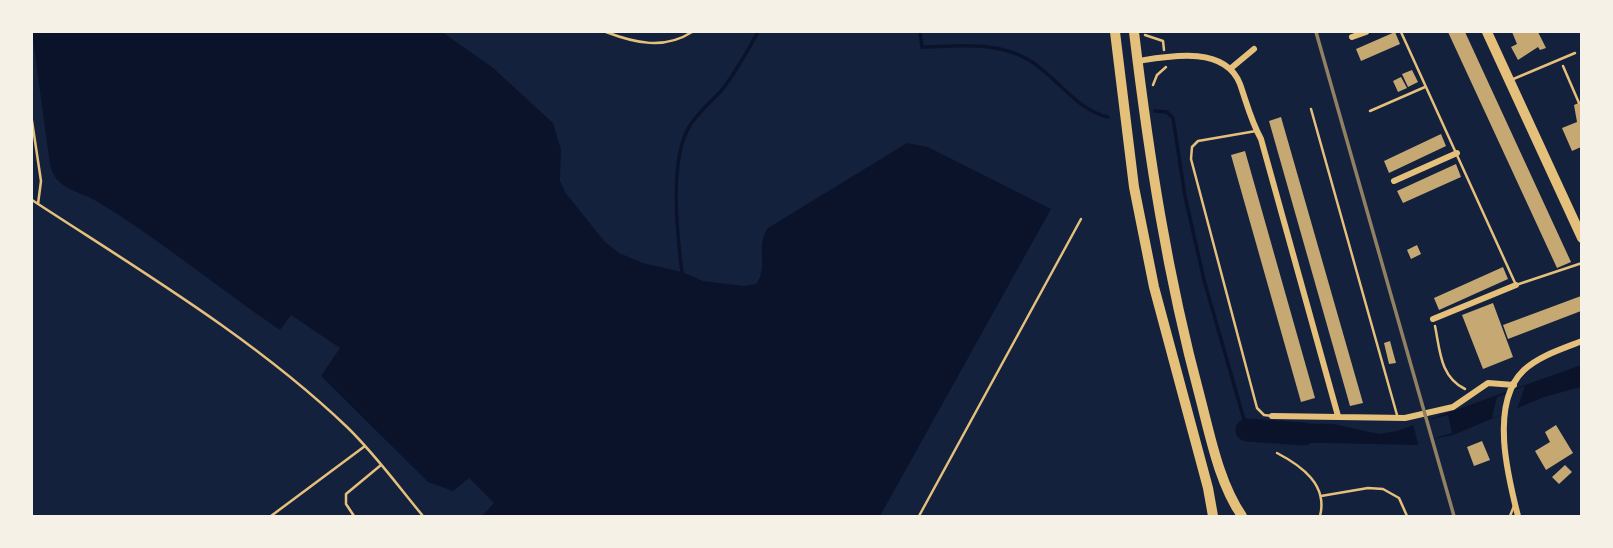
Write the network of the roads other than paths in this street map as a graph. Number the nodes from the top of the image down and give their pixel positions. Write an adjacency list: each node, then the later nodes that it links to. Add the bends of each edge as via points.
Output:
1 (606, 32): 2 (lane, via 648,43 672,42)
2 (692, 32)
3 (1115, 32): 42 (main road, via 1134,187 1154,287)
4 (1134, 32): 11 (main road)
5 (1366, 32): 8 (street)
6 (1401, 32): 14 (lane)
7 (1487, 32): 13 (main road)
8 (1352, 37)
9 (1254, 49): 12 (street)
10 (1576, 53): 13 (lane)
11 (1138, 61): 12 (street, via 1204,56); 43 (main road, via 1152,178 1184,336 1209,433)
12 (1230, 69): 18 (street, via 1240,83)
13 (1510, 81): 24 (main road)
14 (1426, 86): 16 (lane); 19 (lane)
15 (1311, 109): 32 (lane)
16 (1370, 111)
17 (32, 121): 22 (lane, via 41,181)
18 (1254, 128): 30 (lane, via 1198,141 1190,154 1257,408); 31 (street, via 1261,139)
19 (1457, 153): 20 (street); 26 (lane)
20 (1394, 181)
21 (32, 200): 22 (lane)
22 (38, 204): 33 (lane, via 247,345 320,402)
23 (1081, 219): 41 (lane)
24 (1581, 238)
25 (1581, 263): 26 (lane)
26 (1516, 285): 27 (street)
27 (1433, 319)
28 (1581, 341): 29 (street, via 1538,359)
29 (1513, 388): 32 (street, via 1494,381 1446,409); 37 (street, via 1506,413 1505,454)
30 (1272, 416): 31 (street)
31 (1338, 416): 32 (street)
32 (1398, 418)
33 (365, 446): 35 (lane); 38 (lane)
34 (1277, 453): 36 (lane, via 1304,471)
35 (380, 465): 39 (lane, via 346,494); 40 (lane)
36 (1321, 496): 44 (lane); 45 (lane, via 1378,488 1399,498)
37 (1515, 504): 46 (lane); 47 (street)
38 (271, 516)
39 (354, 516)
40 (423, 516)
41 (919, 516)
42 (1213, 516)
43 (1241, 516)
44 (1320, 516)
45 (1406, 516)
46 (1510, 516)
47 (1518, 516)

